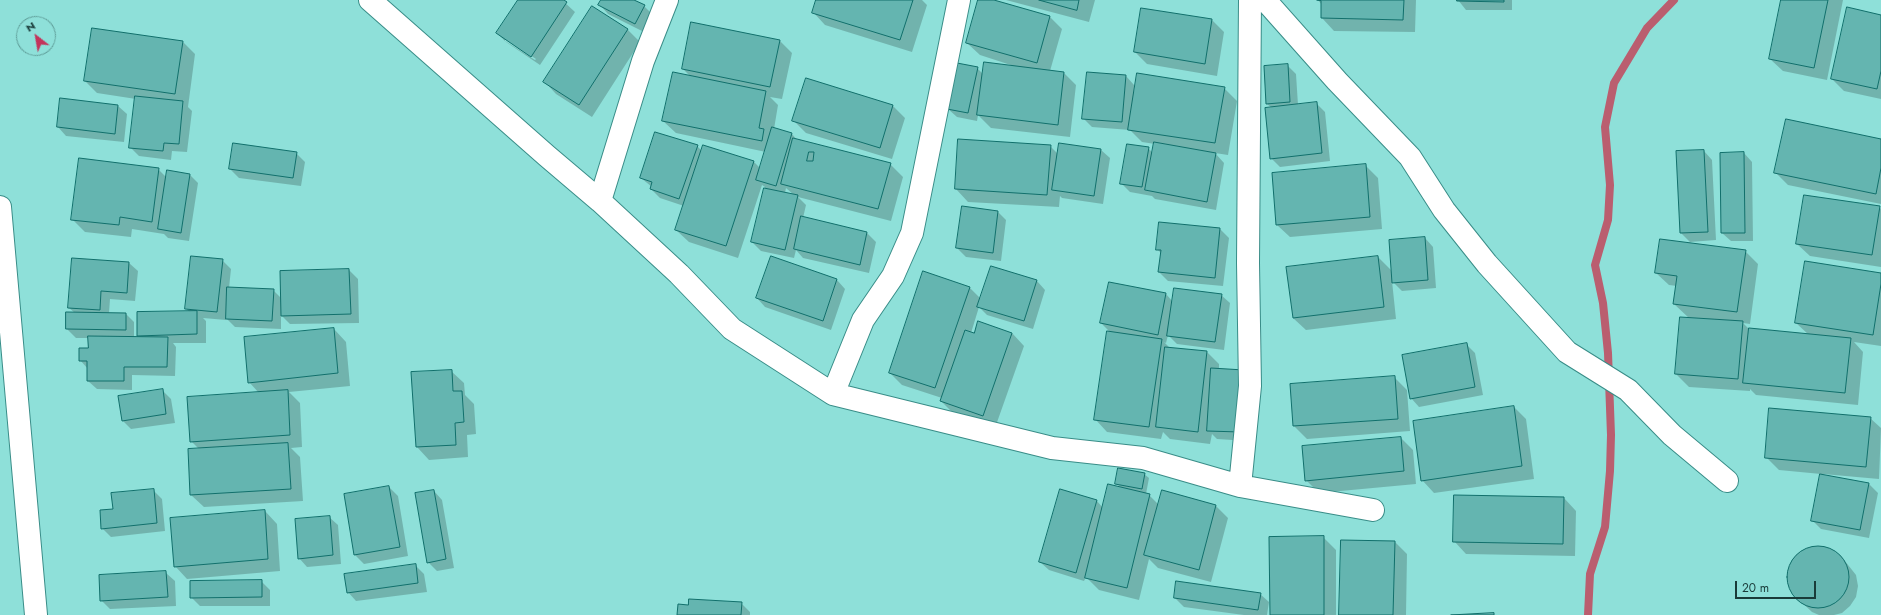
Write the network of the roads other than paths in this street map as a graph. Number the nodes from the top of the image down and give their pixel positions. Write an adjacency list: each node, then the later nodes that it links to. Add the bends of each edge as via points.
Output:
1 (370, 0): 6 (street)
2 (666, 0): 6 (street, via 643,60)
3 (959, 0): 8 (street, via 912,233 892,276 863,320)
4 (1250, 0): 10 (street, via 1250,386)
5 (1265, 0): 9 (street, via 1337,81 1410,157 1444,210 1487,264 1567,352 1628,390 1672,435)
6 (600, 201): 8 (street, via 679,274 732,329)
7 (0, 207): 12 (street)
8 (833, 394): 10 (street, via 1052,448 1143,458)
9 (1727, 481)
10 (1240, 486): 11 (street)
11 (1373, 510)
12 (36, 615)

